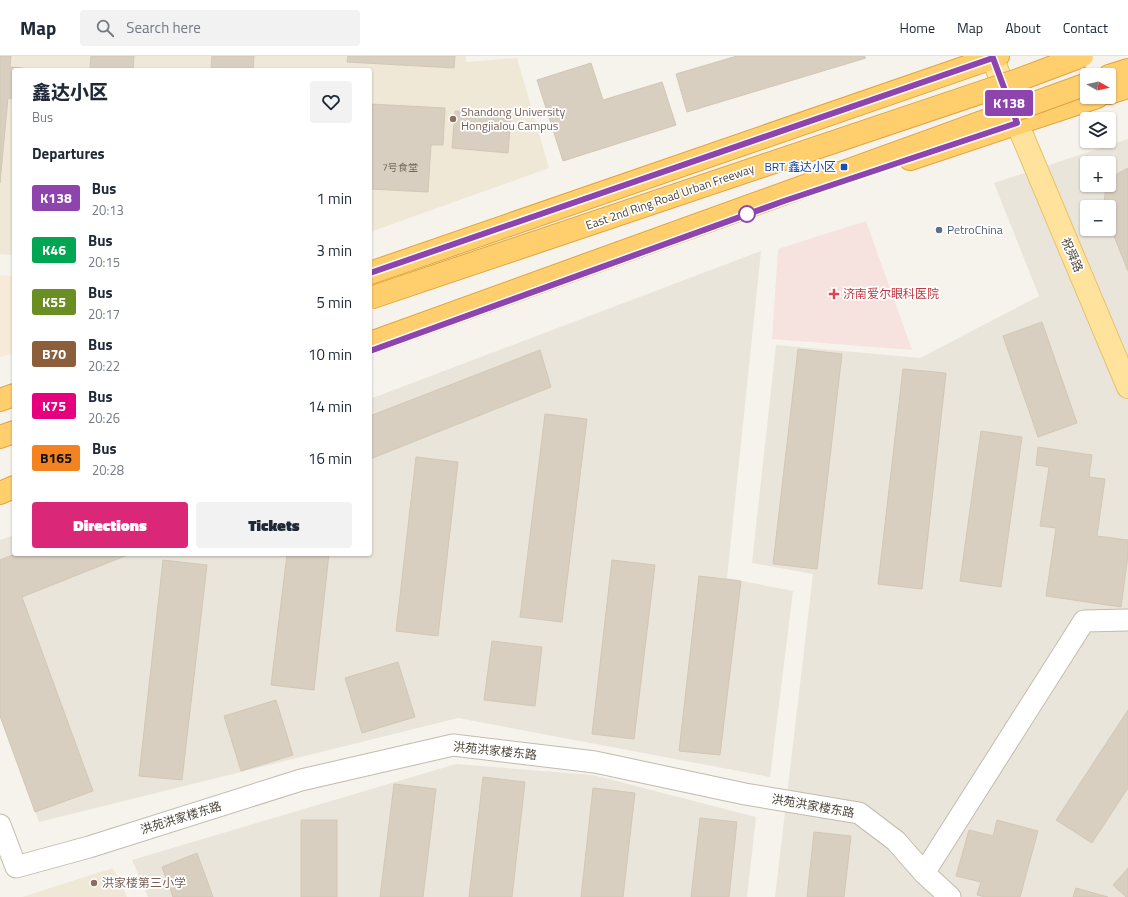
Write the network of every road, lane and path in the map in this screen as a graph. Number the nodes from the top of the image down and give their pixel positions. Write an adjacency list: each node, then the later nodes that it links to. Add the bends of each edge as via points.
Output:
1 (994, 56): 9 (main road, 祝舜路); 10 (highway)
2 (1082, 56): 11 (highway, East 2nd Ring Road Urban Freeway, bridge, via 1010,83)
3 (1128, 70): 4 (highway)
4 (1116, 74)
5 (1080, 87): 12 (highway, bridge)
6 (1128, 87): 7 (highway)
7 (1116, 91)
8 (1080, 103): 9 (highway)
9 (1017, 123): 13 (highway, via 784,201); 14 (main road, 祝舜路)
10 (372, 271)
11 (372, 297)
12 (372, 342)
13 (372, 351)
14 (1128, 387)
15 (12, 396): 16 (highway)
16 (0, 400)
17 (12, 433): 18 (highway)
18 (0, 437)
19 (12, 474): 20 (highway)
20 (0, 478)
21 (12, 488): 22 (highway)
22 (0, 492)
23 (1128, 620): 25 (street, via 1084,622)
24 (0, 825): 25 (street, 洪苑洪家楼东路, via 16,867 89,847 301,780 453,745 595,762 745,794 859,813 896,841)
25 (924, 873): 26 (street, 洪苑洪家楼东路)
26 (950, 897)

